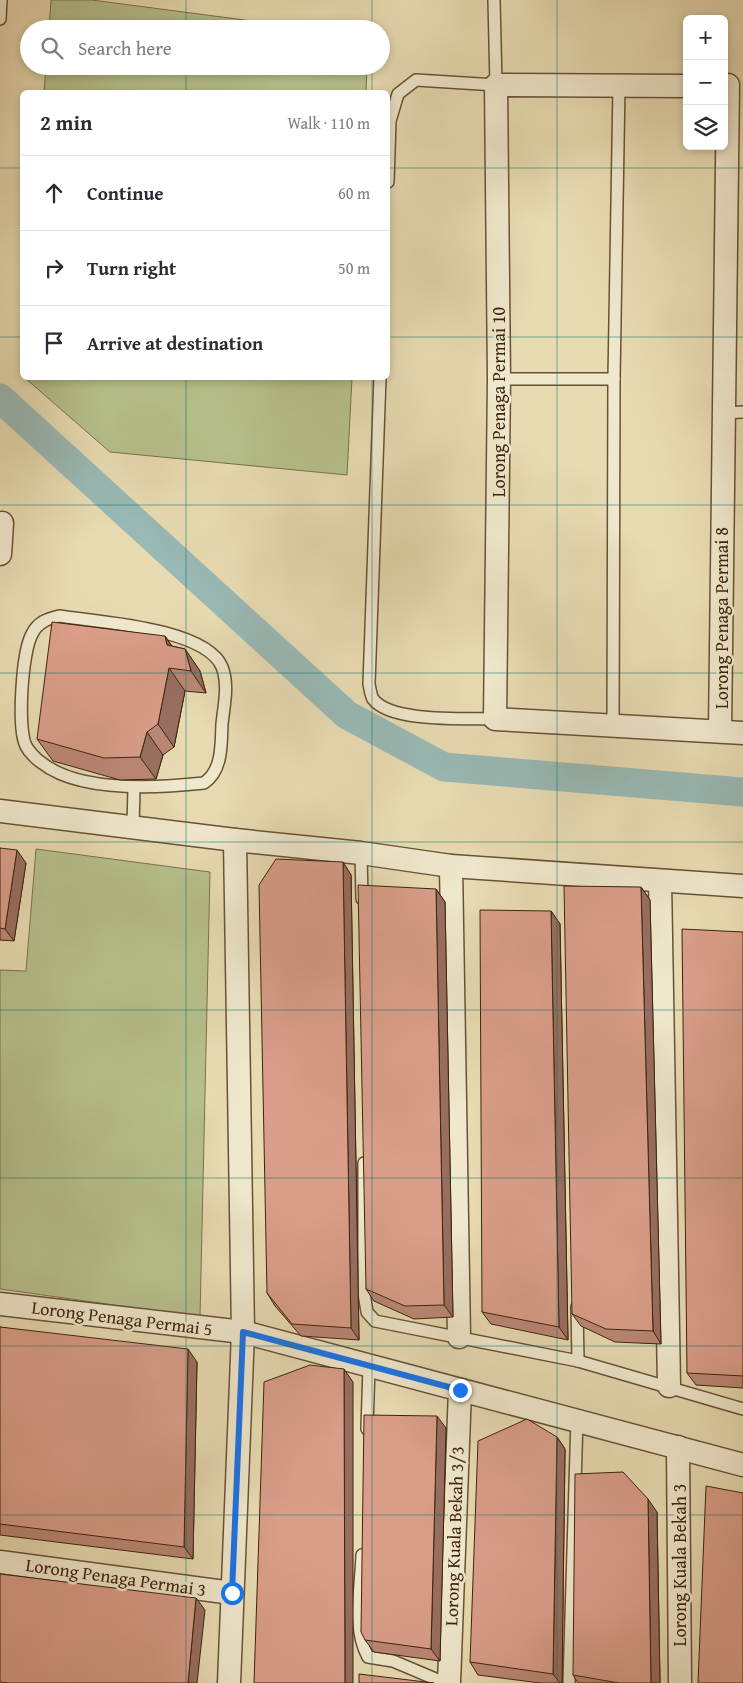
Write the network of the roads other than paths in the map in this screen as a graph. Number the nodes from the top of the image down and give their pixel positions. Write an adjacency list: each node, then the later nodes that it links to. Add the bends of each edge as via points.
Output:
1 (2, 0): 3 (lane)
2 (494, 0): 4 (lane)
3 (0, 19)
4 (496, 85): 6 (street); 8 (lane, via 416,80 398,94); 9 (street, Lorong Penaga Permai 10)
5 (732, 85): 12 (street, Lorong Penaga Permai 8)
6 (619, 86): 7 (street); 10 (lane)
7 (683, 86)
8 (390, 121)
9 (499, 379): 10 (lane); 15 (street, Lorong Penaga Permai 10)
10 (614, 379): 16 (lane)
11 (380, 380): 15 (lane, via 369,684 373,699 387,710 407,715)
12 (733, 412): 17 (street, Lorong Penaga Permai 8)
13 (1, 521): 14 (street)
14 (0, 554)
15 (494, 719): 16 (street)
16 (613, 726): 17 (street)
17 (720, 732): 18 (street)
18 (743, 733)
19 (134, 788): 19 (lane, via 70,778 42,764 26,747 21,725 26,655 32,634 43,620 59,616 182,637 210,651 222,666 226,683 219,763 213,777 204,783); 21 (lane)
20 (0, 811): 21 (street)
21 (133, 827): 22 (street)
22 (235, 840): 23 (street); 31 (street)
23 (362, 853): 24 (street); 27 (lane)
24 (451, 866): 25 (street, via 568,878); 32 (street)
25 (660, 881): 26 (street); 35 (street)
26 (743, 886)
27 (362, 912)
28 (364, 1146): 32 (lane, via 364,1293 367,1312 375,1322)
29 (576, 1291): 33 (lane)
30 (0, 1304): 31 (street, Lorong Penaga Permai 5)
31 (243, 1332): 34 (street, Lorong Penaga Permai 5); 44 (street)
32 (459, 1337): 33 (lane)
33 (578, 1361): 35 (lane)
34 (369, 1366): 36 (street, Lorong Penaga Permai 5); 39 (lane)
35 (669, 1386): 37 (lane)
36 (460, 1390): 38 (street, Lorong Penaga Permai 5); 46 (street, Lorong Kuala Bekah 3/3)
37 (743, 1409)
38 (577, 1419): 40 (street, Lorong Penaga Permai 5); 47 (lane)
39 (366, 1445)
40 (678, 1447): 41 (street, Lorong Penaga Permai 5); 48 (street, Lorong Kuala Bekah 3)
41 (743, 1465)
42 (363, 1544): 46 (lane, via 359,1632 368,1657 392,1660)
43 (0, 1562): 44 (street, Lorong Penaga Permai 3)
44 (232, 1593): 45 (street)
45 (229, 1683)
46 (447, 1683)
47 (569, 1683)
48 (680, 1683)

